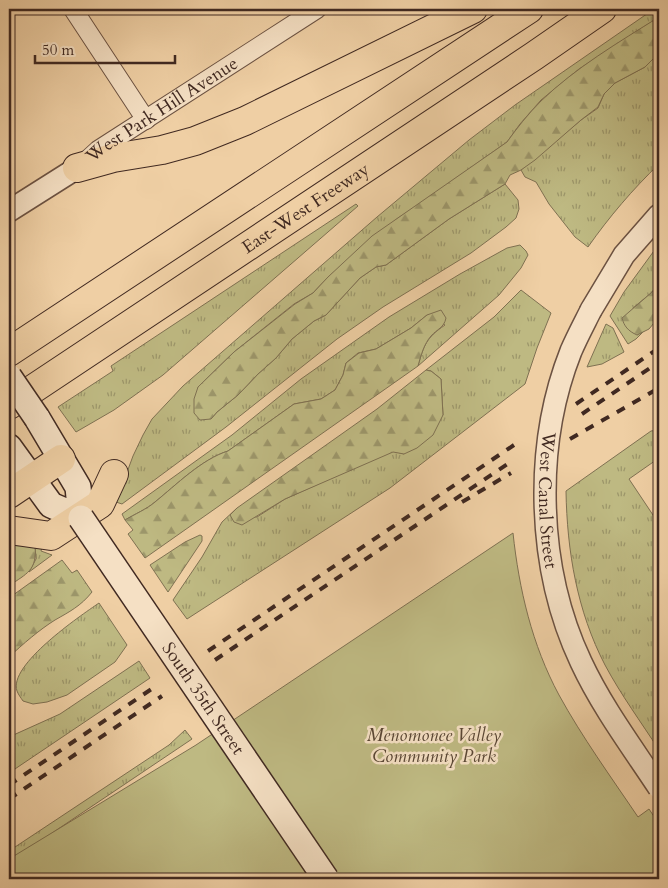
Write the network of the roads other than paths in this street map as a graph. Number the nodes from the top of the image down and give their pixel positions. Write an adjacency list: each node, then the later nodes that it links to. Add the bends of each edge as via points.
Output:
1 (73, 9): 6 (street)
2 (317, 9): 6 (street, West Park Hill Avenue)
3 (472, 9): 7 (highway, via 219,132 162,150)
4 (529, 9): 10 (highway)
5 (602, 9): 12 (highway, East-West Freeway)
6 (146, 120): 7 (street, West Park Hill Avenue, via 98,150)
7 (77, 168): 8 (street, West Park Hill Avenue)
8 (9, 211)
9 (659, 214): 20 (street, West Canal Street, bridge, via 624,255 591,310 571,352 552,420 545,498 547,540 558,599 580,660 614,721)
10 (9, 352)
11 (9, 377): 14 (main road, bridge, via 38,418)
12 (9, 405)
13 (9, 447): 16 (main road)
14 (60, 459): 16 (highway); 18 (main road, via 78,487)
15 (114, 474): 18 (highway, via 100,504)
16 (32, 478): 17 (highway); 18 (main road, via 51,505)
17 (9, 494)
18 (81, 518): 19 (highway, via 51,536); 21 (main road, South 35th Street, bridge)
19 (16, 531)
20 (659, 788)
21 (326, 879)

